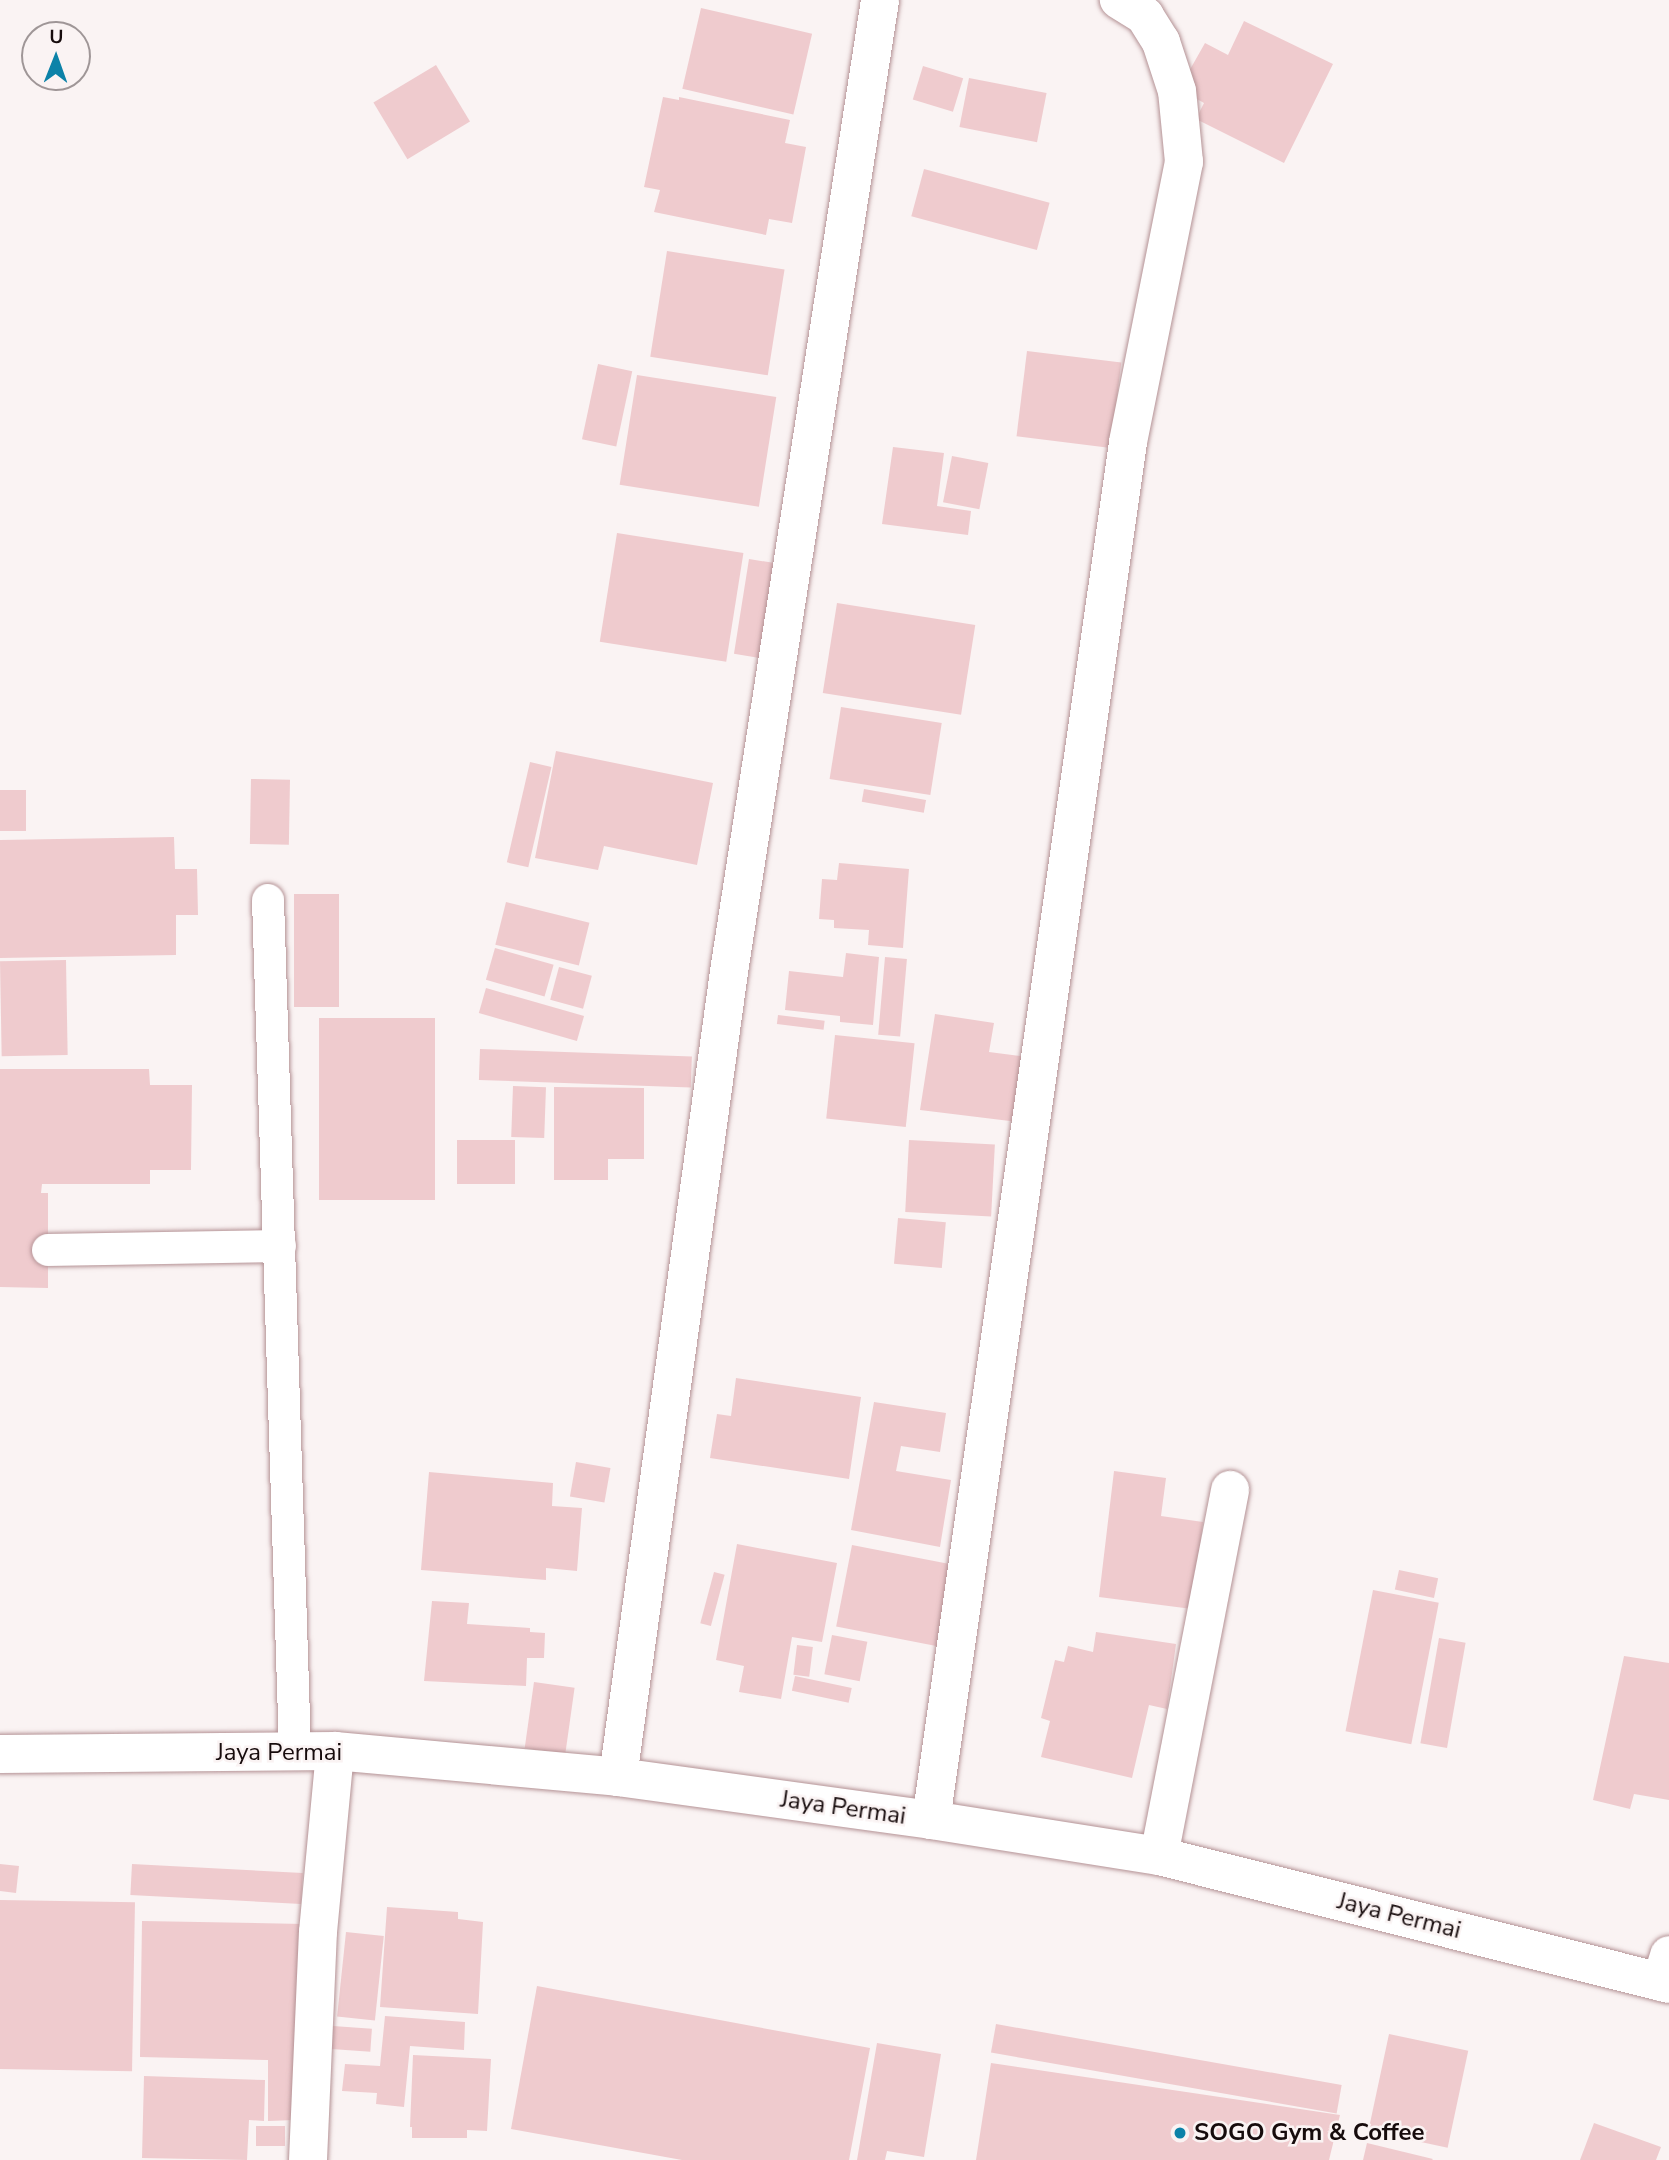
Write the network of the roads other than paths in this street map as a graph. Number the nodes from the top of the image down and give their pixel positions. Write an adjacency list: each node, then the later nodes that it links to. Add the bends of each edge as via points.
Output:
1 (880, 0): 10 (street, via 730,965)
2 (1118, 0): 11 (street, via 1145,16 1161,43 1177,91 1184,162 1128,442)
3 (268, 900): 4 (lane)
4 (280, 1246): 5 (lane); 7 (lane)
5 (48, 1250)
6 (1230, 1490): 12 (street)
7 (295, 1751): 8 (street, Jaya Permai); 9 (street, Jaya Permai)
8 (335, 1751): 10 (street, Jaya Permai); 14 (street, via 318,1932)
9 (0, 1754)
10 (618, 1777): 11 (street, Jaya Permai)
11 (931, 1820): 12 (street, Jaya Permai)
12 (1159, 1856): 13 (street, Jaya Permai)
13 (1666, 1973)
14 (308, 2160)

